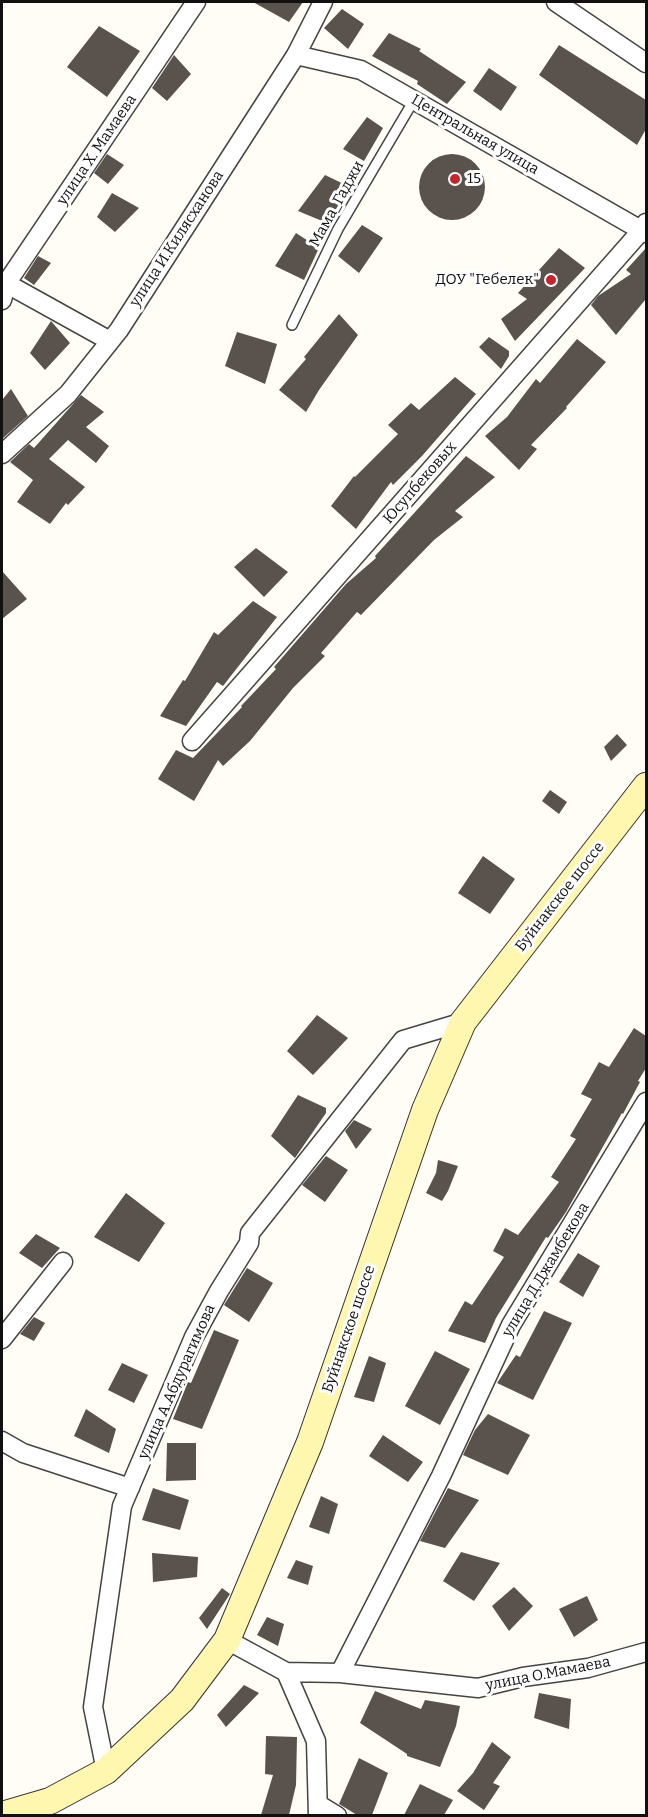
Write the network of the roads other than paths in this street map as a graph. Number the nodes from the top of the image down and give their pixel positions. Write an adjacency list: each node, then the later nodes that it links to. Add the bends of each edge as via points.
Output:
1 (196, 2): 8 (street, улица Х. Мамаева)
2 (323, 2): 4 (street, улица И.Килясханова)
3 (556, 2): 5 (street)
4 (296, 55): 6 (street, Центральная улица, via 361,70); 10 (street, улица И.Килясханова)
5 (646, 63)
6 (414, 100): 7 (street, Центральная улица); 9 (lane, Мама_Гаджи, via 338,229)
7 (645, 229): 12 (street, Юсупбековых)
8 (3, 288): 10 (street)
9 (292, 326)
10 (110, 341): 11 (street, улица И.Килясханова, via 68,394)
11 (2, 454)
12 (192, 741)
13 (646, 786): 14 (main road, Буйнакское шоссе)
14 (463, 1022): 19 (street, улица А.Абдурагимова, via 403,1040 250,1233 249,1243 194,1337); 20 (main road, Буйнакское шоссе, via 425,1110 310,1442)
15 (646, 1102): 23 (street, улица Д.Джамбекова, via 511,1325 441,1476)
16 (63, 1262): 17 (street)
17 (2, 1339)
18 (2, 1441): 19 (street, via 23,1454)
19 (130, 1488): 24 (street, улица А.Абдурагимова, via 122,1506 93,1707)
20 (227, 1640): 22 (street); 24 (main road, Буйнакское шоссе, via 182,1700)
21 (646, 1652): 23 (street, улица О.Мамаева, via 588,1668 478,1688)
22 (286, 1672): 23 (street, улица О.Мамаева); 25 (street, via 316,1741)
23 (340, 1673)
24 (106, 1771): 26 (main road, Буйнакское шоссе, via 50,1801)
25 (319, 1810): 27 (street)
26 (2, 1815)
27 (337, 1815)

